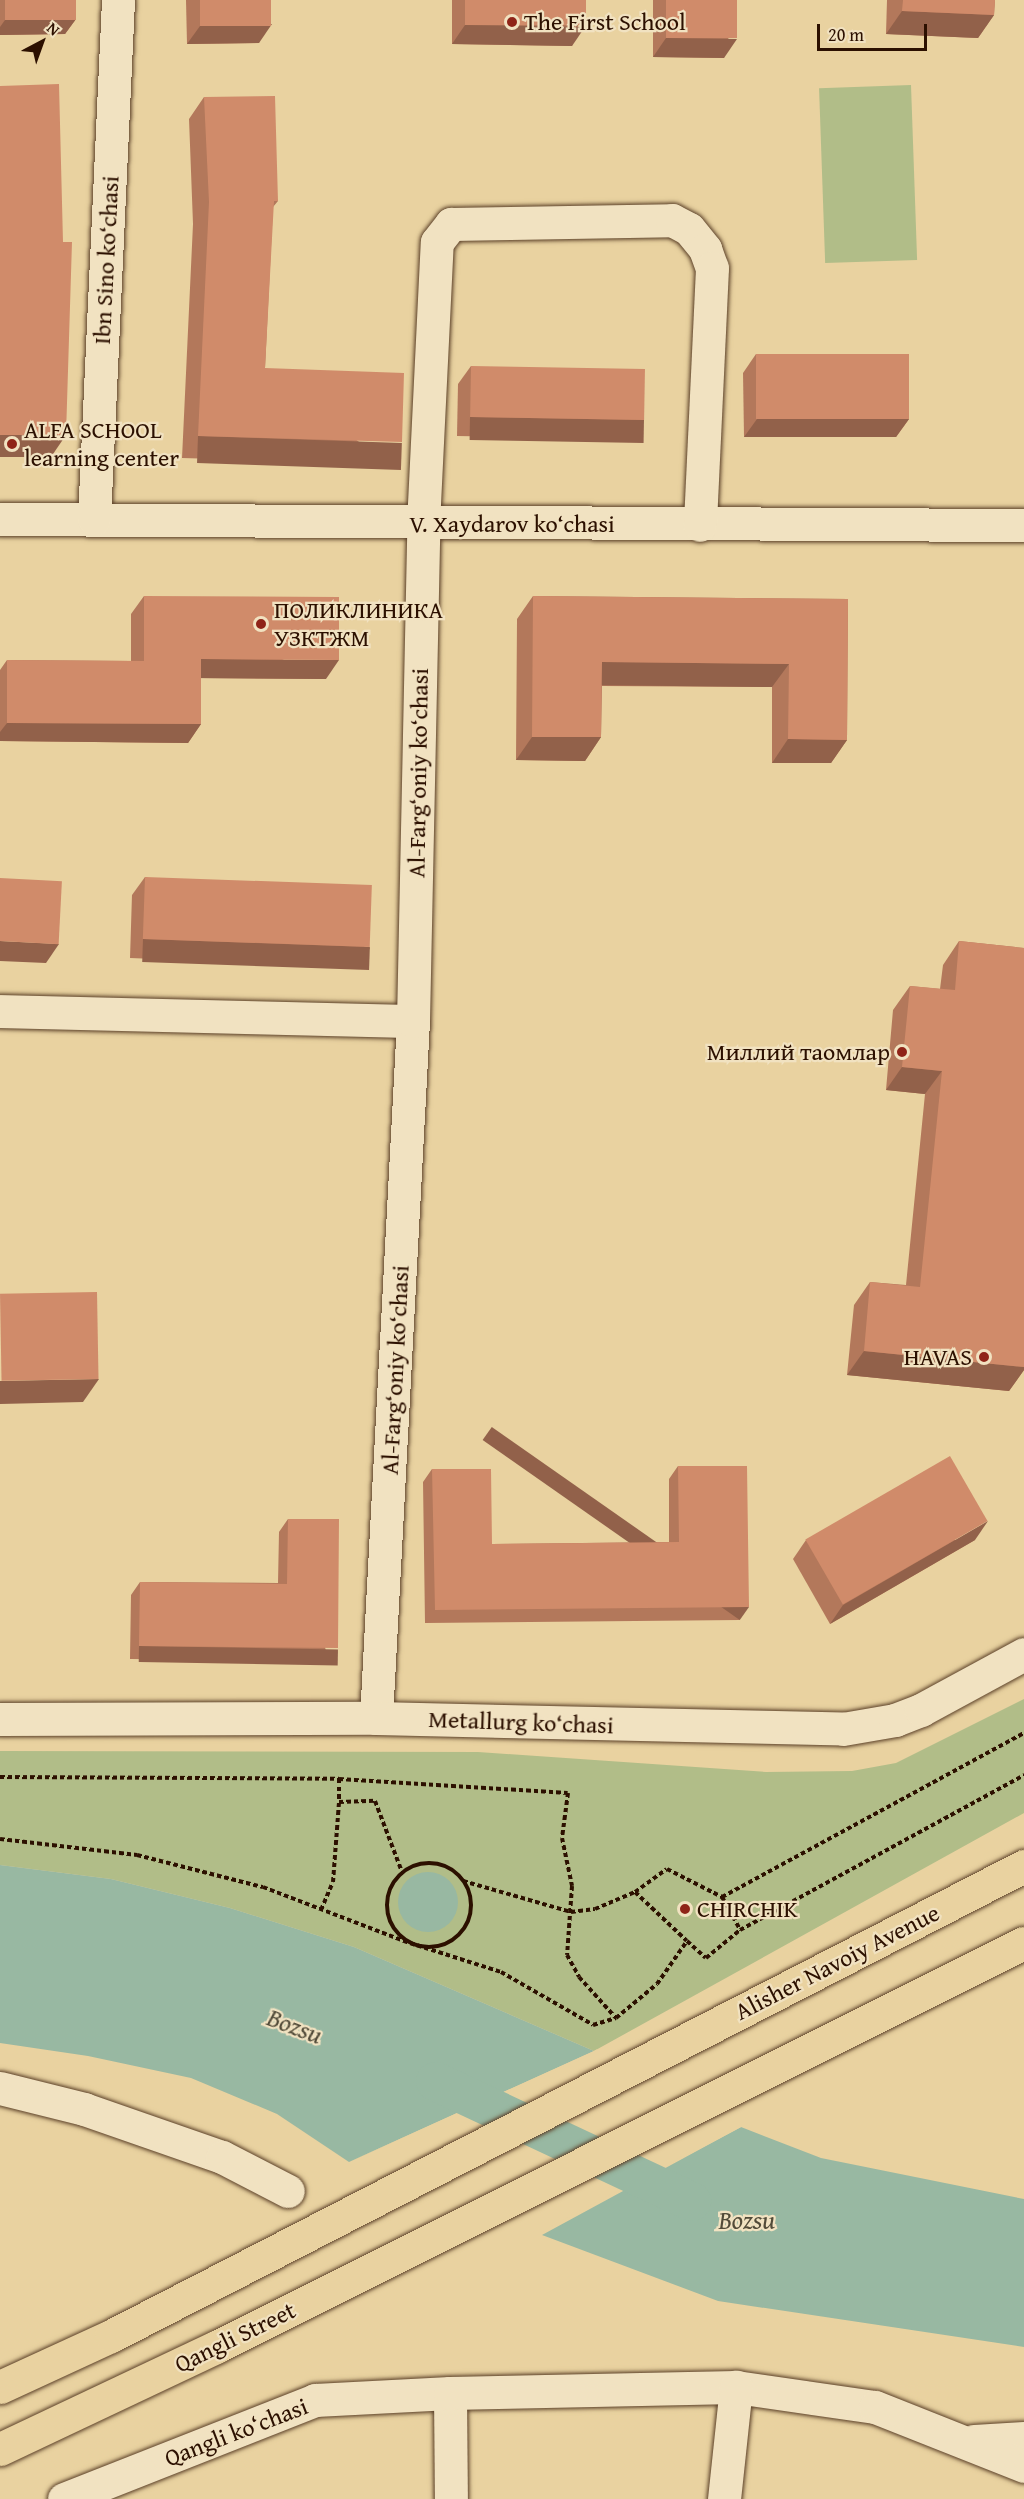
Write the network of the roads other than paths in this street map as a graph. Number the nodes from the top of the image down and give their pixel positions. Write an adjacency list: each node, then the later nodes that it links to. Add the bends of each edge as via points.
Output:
1 (118, 0): 3 (street, Ibn Sino ko‘chasi)
2 (0, 519): 3 (street, V. Xaydarov ko‘chasi)
3 (94, 519): 4 (street, V. Xaydarov ko‘chasi)
4 (423, 524): 5 (street, V. Xaydarov ko‘chasi); 5 (street, Al-Farg‘oniy ko‘chasi, via 437,242 443,232 462,221 672,220 694,236 712,268); 8 (street, Al-Farg‘oniy ko‘chasi)
5 (700, 525): 6 (street, V. Xaydarov ko‘chasi)
6 (1024, 525)
7 (0, 1011): 8 (street)
8 (413, 1021): 10 (street, Al-Farg‘oniy ko‘chasi)
9 (1024, 1654): 10 (street, Metallurg ko‘chasi, via 921,1710 895,1720 843,1729)
10 (376, 1718): 11 (street, Metallurg ko‘chasi)
11 (0, 1719)
12 (1024, 1866): 16 (main road, Alisher Navoiy Avenue, via 111,2336)
13 (1024, 1943): 21 (main road, Qangli Street, via 216,2348)
14 (0, 2088): 15 (street, via 84,2109 222,2157)
15 (288, 2191)
16 (0, 2387)
17 (736, 2387): 18 (street, Qangli ko‘chasi); 20 (street, Qangli ko‘chasi, via 875,2407); 25 (street)
18 (450, 2392): 23 (street, Qangli ko‘chasi, via 315,2400); 24 (street)
19 (1024, 2438): 20 (street)
20 (963, 2442): 22 (street, Qangli ko‘chasi)
21 (0, 2449)
22 (1024, 2466)
23 (64, 2499)
24 (451, 2499)
25 (724, 2499)

